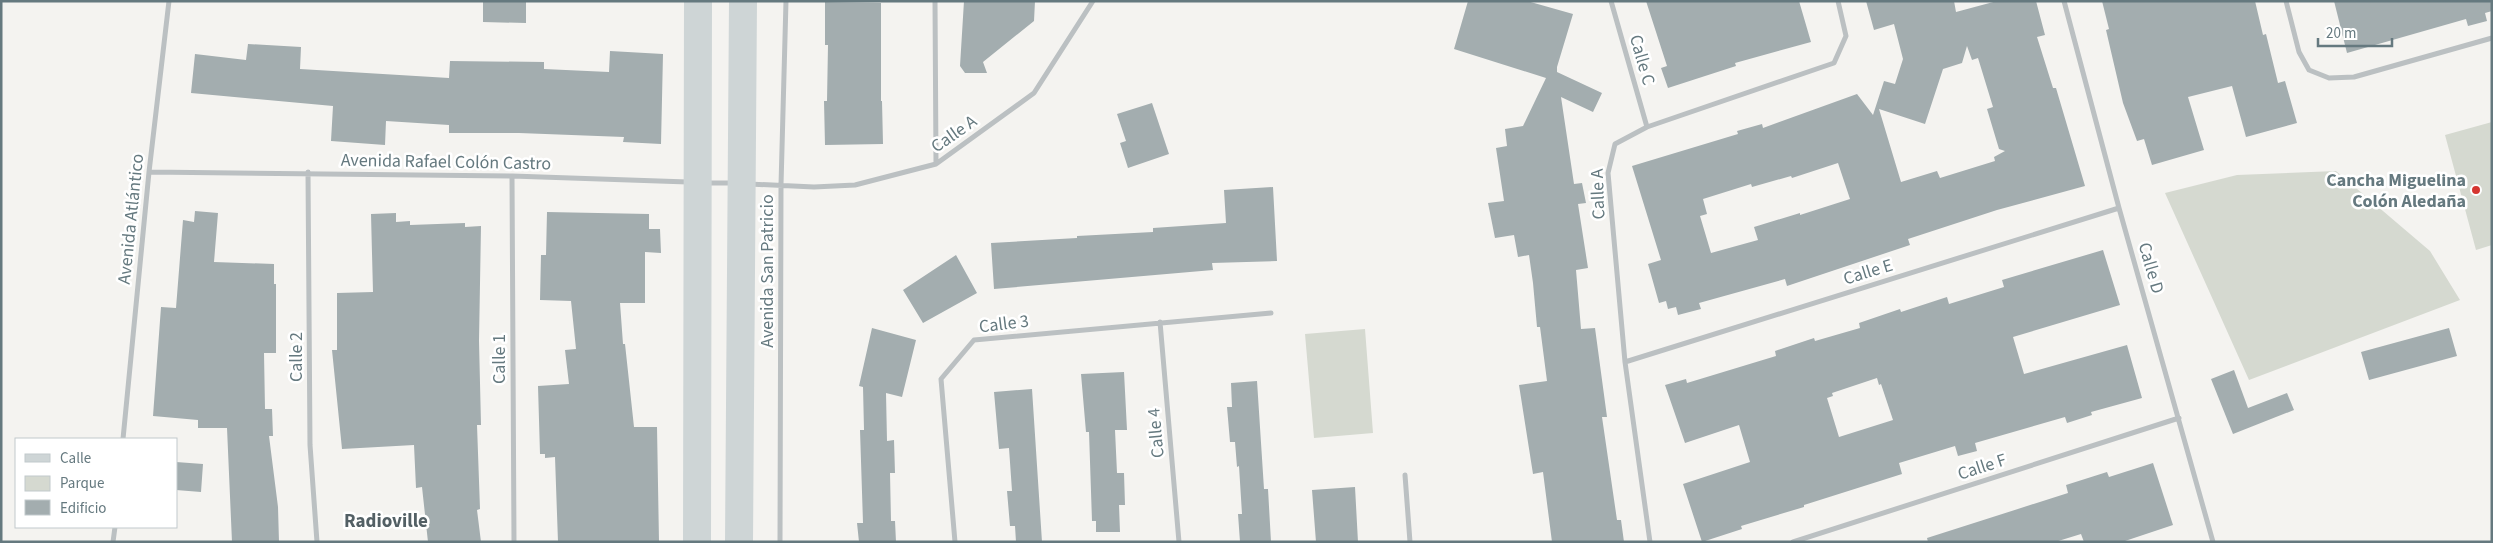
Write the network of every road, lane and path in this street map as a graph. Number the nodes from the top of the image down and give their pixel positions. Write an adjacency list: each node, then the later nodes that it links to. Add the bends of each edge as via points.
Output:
1 (169, 1): 14 (street, Avenida Atlántico)
2 (698, 1): 17 (main road)
3 (743, 1): 18 (main road)
4 (786, 1): 19 (street, Avenida San Patricio)
5 (935, 1): 13 (street)
6 (1093, 1): 13 (street, Calle A, via 1034,93)
7 (1611, 1): 12 (street, Calle C)
8 (1838, 1): 12 (street, Calle A, via 1846,36 1834,63)
9 (2064, 1): 20 (street, Calle D)
10 (2286, 1): 11 (street, via 2299,52 2309,70 2329,78 2354,77)
11 (2492, 38)
12 (1647, 127): 23 (street, Calle A, via 1615,144 1608,173)
13 (936, 164): 19 (street, Calle A, via 861,184)
14 (149, 172): 15 (street, Avenida Rafael Colón Castro); 25 (street, Avenida Atlántico)
15 (308, 172): 16 (street, Avenida Rafael Colón Castro); 29 (street, Calle 2, via 310,445)
16 (512, 176): 17 (street, Avenida Rafael Colón Castro); 30 (street, Calle 1)
17 (698, 183): 18 (street, Avenida Rafael Colón Castro); 31 (main road)
18 (743, 184): 19 (street, Calle A); 32 (main road)
19 (781, 184): 33 (street, Avenida San Patricio)
20 (2119, 208): 23 (street, Calle E); 24 (street, Calle D)
21 (1271, 313): 22 (street, Calle 3)
22 (1160, 322): 34 (street, Calle 3, via 974,340 941,379); 35 (street, Calle 4)
23 (1626, 362): 37 (street, Calle A)
24 (2179, 418): 38 (street, Calle F); 39 (street, Calle D)
25 (123, 438)
26 (1404, 475): 36 (street)
27 (114, 528): 28 (street)
28 (113, 542)
29 (318, 542)
30 (514, 542)
31 (697, 542)
32 (739, 542)
33 (780, 542)
34 (955, 542)
35 (1179, 542)
36 (1410, 542)
37 (1650, 542)
38 (1793, 542)
39 (2213, 542)

